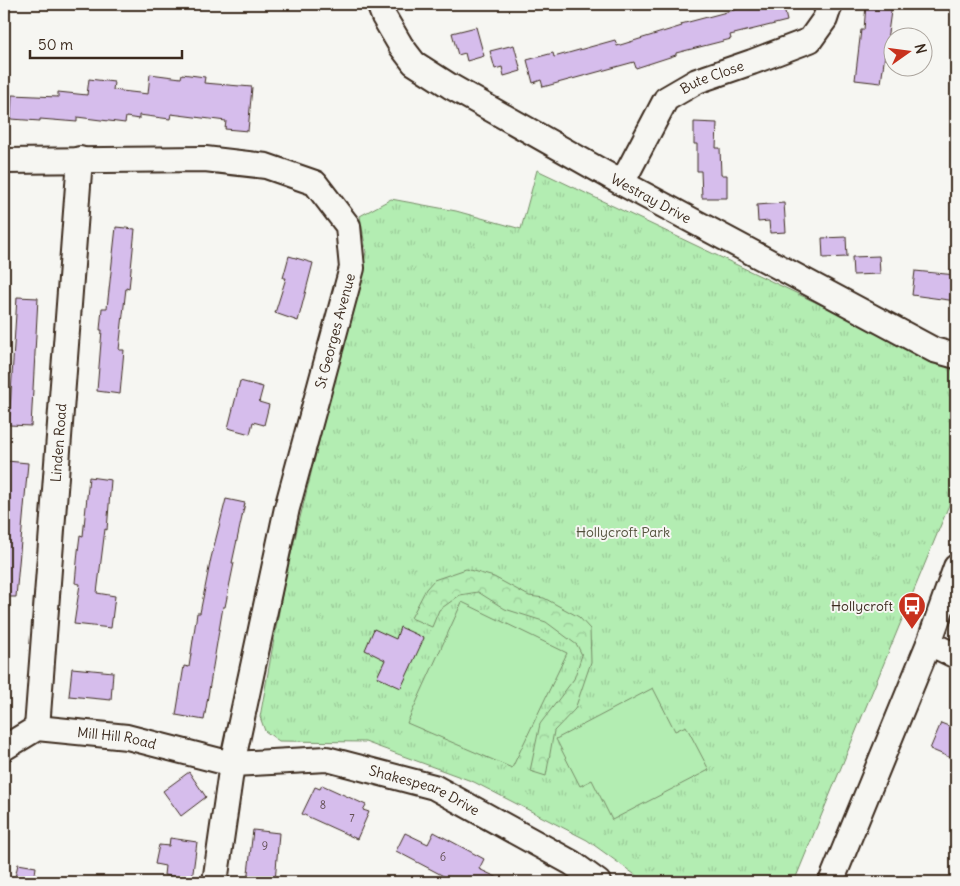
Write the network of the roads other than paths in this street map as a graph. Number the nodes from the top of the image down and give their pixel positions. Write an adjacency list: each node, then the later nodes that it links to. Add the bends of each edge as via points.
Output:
1 (379, 4): 5 (street, Westray Drive, via 384,18 414,63)
2 (830, 4): 5 (street, Bute Close, via 825,19 810,40 697,81 666,98)
3 (80, 159): 4 (street, St Georges Avenue); 10 (street, Linden Road); 12 (street, St Georges Avenue, via 205,159 266,166 315,183 348,226 352,268 287,508)
4 (4, 160)
5 (622, 183): 6 (street, Westray Drive, via 934,350)
6 (956, 356)
7 (956, 567): 8 (street)
8 (929, 643): 9 (street); 15 (street)
9 (956, 656)
10 (37, 728): 11 (street); 12 (street, Mill Hill Road, via 127,737)
11 (4, 748)
12 (232, 764): 13 (street, St Georges Avenue); 14 (street, Shakespeare Drive, via 327,759 434,787 572,862)
13 (215, 882)
14 (598, 882)
15 (831, 882)

